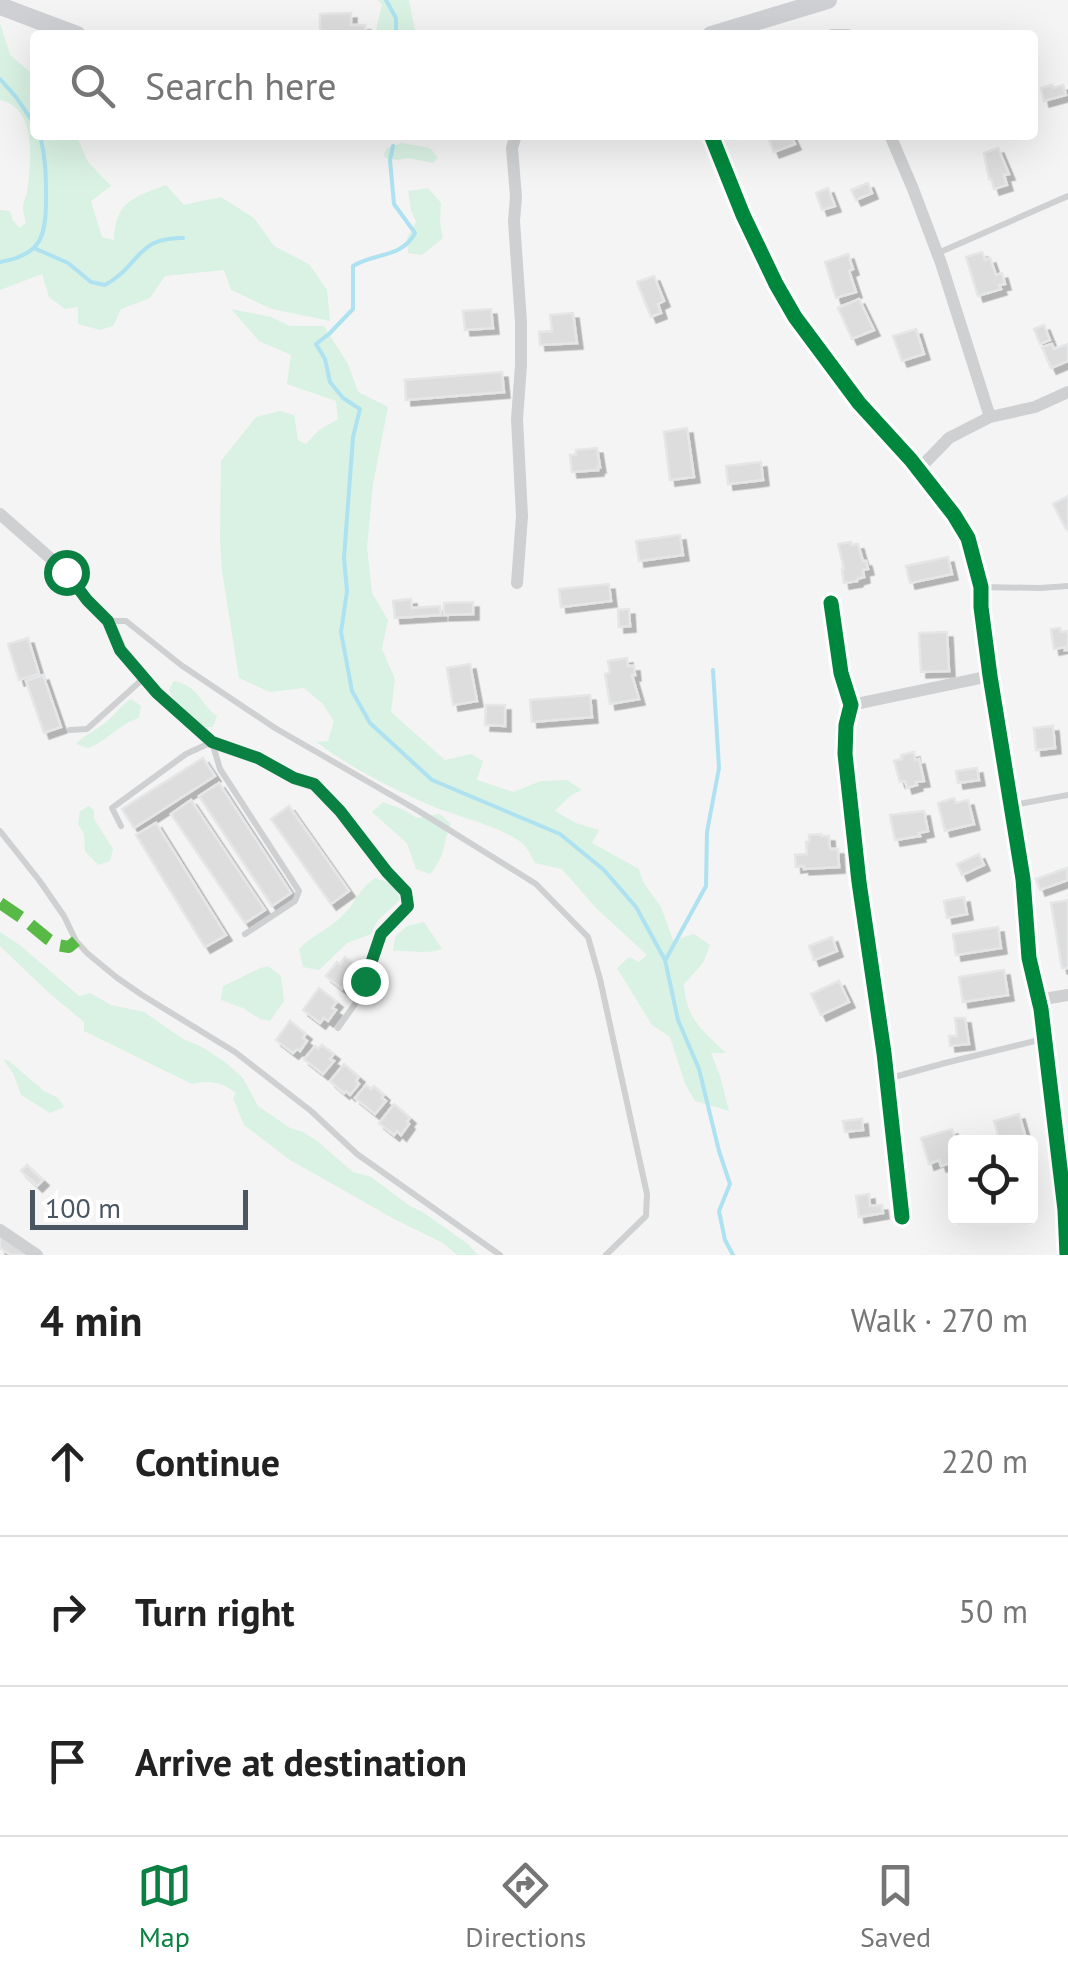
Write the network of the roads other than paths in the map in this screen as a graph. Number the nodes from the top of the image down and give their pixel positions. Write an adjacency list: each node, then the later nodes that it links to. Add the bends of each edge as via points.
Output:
1 (828, 0): 4 (main road)
2 (0, 6): 3 (main road)
3 (64, 30)
4 (728, 30)
5 (514, 140): 14 (street, via 522,365)
6 (713, 140): 12 (street, via 795,317)
7 (892, 140): 9 (street)
8 (1068, 196): 9 (lane)
9 (937, 254): 11 (street)
10 (1068, 392): 11 (street)
11 (990, 417): 12 (street, via 949,438)
12 (918, 470): 15 (street, via 968,538)
13 (0, 514): 18 (street, via 66,572)
14 (517, 583)
15 (981, 586): 16 (lane); 19 (street)
16 (1068, 586)
17 (831, 603): 21 (street)
18 (108, 621): 20 (street, via 120,650); 40 (lane, via 126,621 275,728 536,884 588,938 648,1194 646,1216)
19 (990, 676): 21 (street); 26 (street)
20 (145, 678): 22 (lane, via 87,729); 23 (street)
21 (851, 705): 34 (street, via 847,772)
22 (70, 730)
23 (212, 742): 24 (street); 27 (lane, via 112,808); 29 (lane, via 220,768 299,890 295,902)
24 (314, 784): 32 (lane, via 406,892 408,906 381,934 355,1004)
25 (1068, 795): 26 (lane)
26 (1011, 805): 31 (street)
27 (121, 826)
28 (0, 831): 39 (lane, via 88,953 236,1052 357,1154)
29 (245, 934)
30 (1068, 995): 31 (street)
31 (1038, 1000): 33 (street)
32 (338, 1028)
33 (1044, 1039): 34 (lane); 35 (street)
34 (887, 1079): 36 (street)
35 (1067, 1209): 41 (street)
36 (902, 1216)
37 (0, 1230): 38 (street)
38 (37, 1255)
39 (500, 1255)
40 (606, 1255)
41 (1067, 1255)

